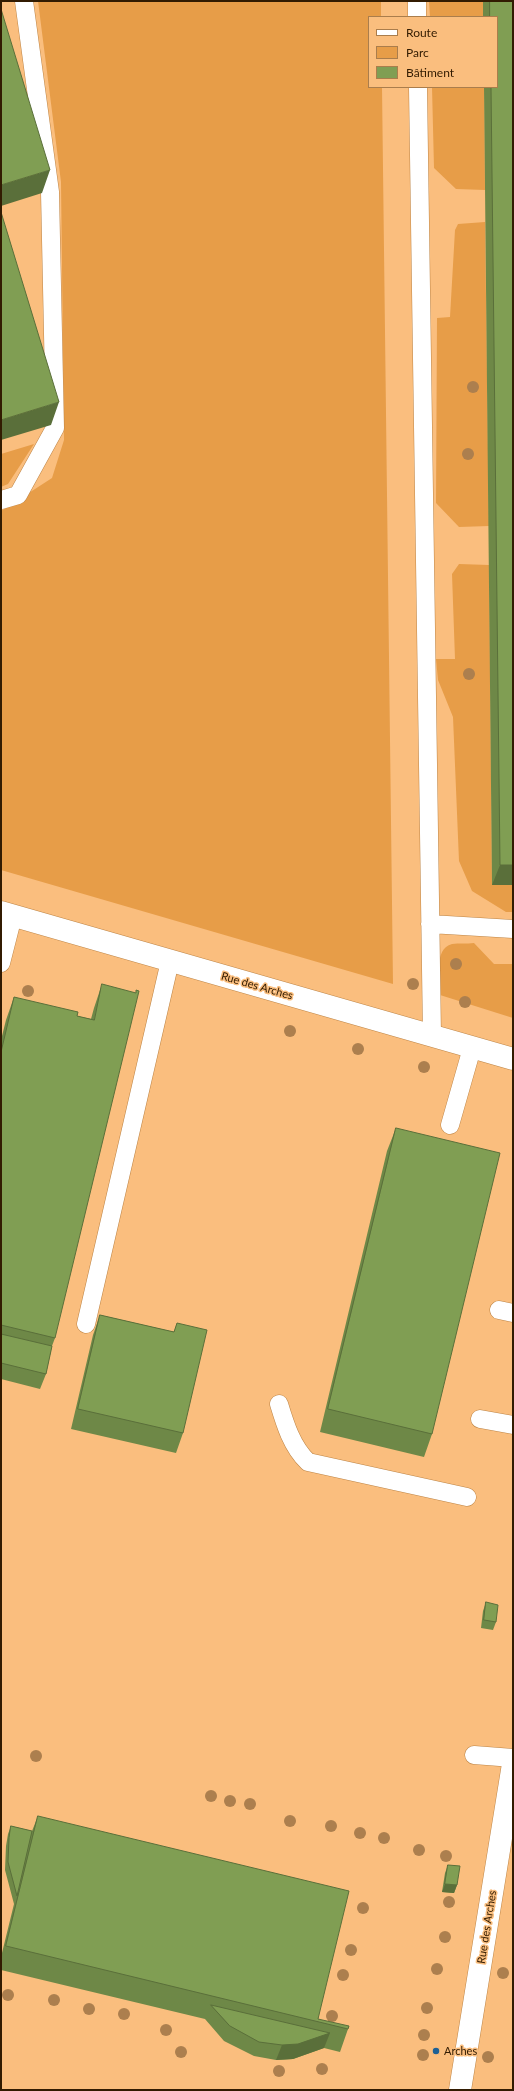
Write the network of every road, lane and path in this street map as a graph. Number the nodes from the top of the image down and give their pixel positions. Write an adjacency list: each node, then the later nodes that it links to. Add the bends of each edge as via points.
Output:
1 (24, 1): 5 (lane, via 50,192 55,428 18,496)
2 (417, 1): 3 (lane)
3 (417, 16)
4 (418, 88): 7 (lane)
5 (1, 500)
6 (7, 914): 9 (street, Rue des Arches); 10 (lane)
7 (430, 924): 8 (lane); 11 (lane)
8 (513, 929)
9 (170, 961): 11 (street, Rue des Arches); 15 (lane)
10 (1, 963)
11 (432, 1035): 12 (street, Rue des Arches)
12 (472, 1048): 13 (street, Rue des Arches); 14 (lane)
13 (513, 1059)
14 (450, 1125)
15 (86, 1324)
16 (279, 1404): 19 (lane, via 299,1454 308,1462)
17 (480, 1420): 18 (lane)
18 (513, 1425)
19 (466, 1497)
20 (474, 1754): 21 (lane)
21 (513, 1758)
22 (513, 1764): 23 (street, Rue des Arches)
23 (460, 2090)

